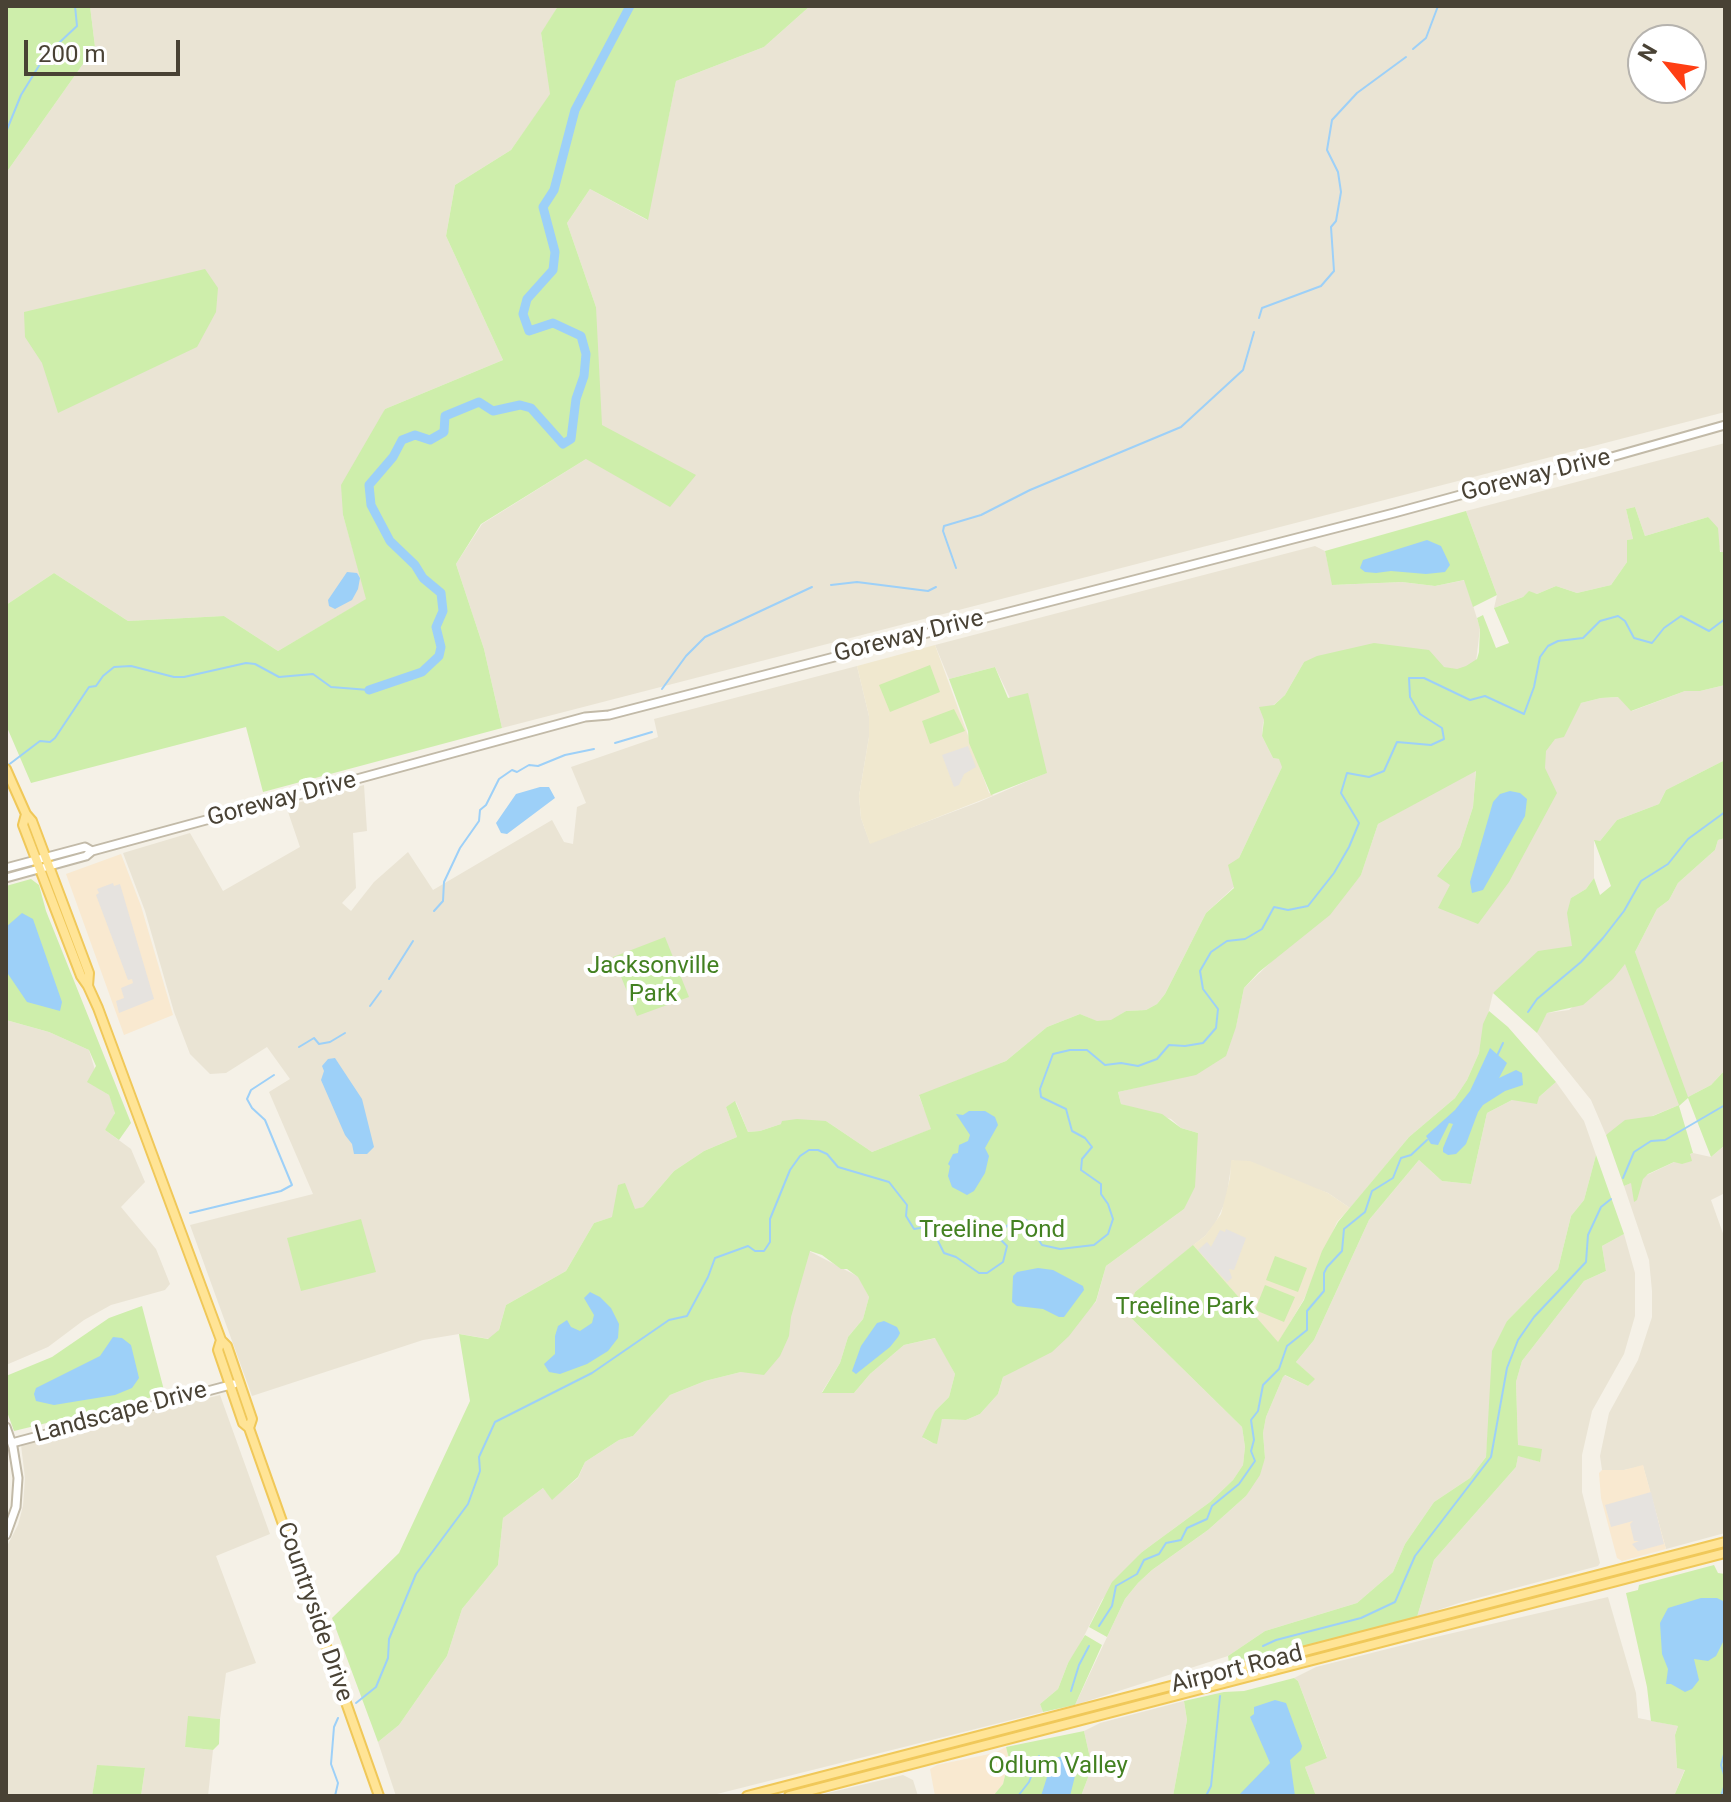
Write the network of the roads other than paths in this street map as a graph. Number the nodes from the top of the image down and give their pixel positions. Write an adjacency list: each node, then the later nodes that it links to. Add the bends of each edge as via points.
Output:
1 (1725, 425): 3 (street, Goreway Drive, via 609,715 585,717 86,856)
2 (7, 773): 3 (main road, Countryside Drive, via 26,814 23,825)
3 (43, 863): 4 (street, Goreway Drive); 5 (street, Goreway Drive); 6 (main road, Countryside Drive, via 89,973 88,986 221,1340 218,1350)
4 (6, 868)
5 (6, 878)
6 (235, 1384): 8 (street, Landscape Drive); 12 (main road, Countryside Drive, via 243,1423)
7 (6, 1427): 8 (street)
8 (12, 1443): 9 (street, via 18,1486)
9 (6, 1535)
10 (1725, 1542): 13 (main road, Airport Road)
11 (1725, 1553): 14 (main road, Airport Road)
12 (379, 1796)
13 (747, 1796)
14 (789, 1796)

